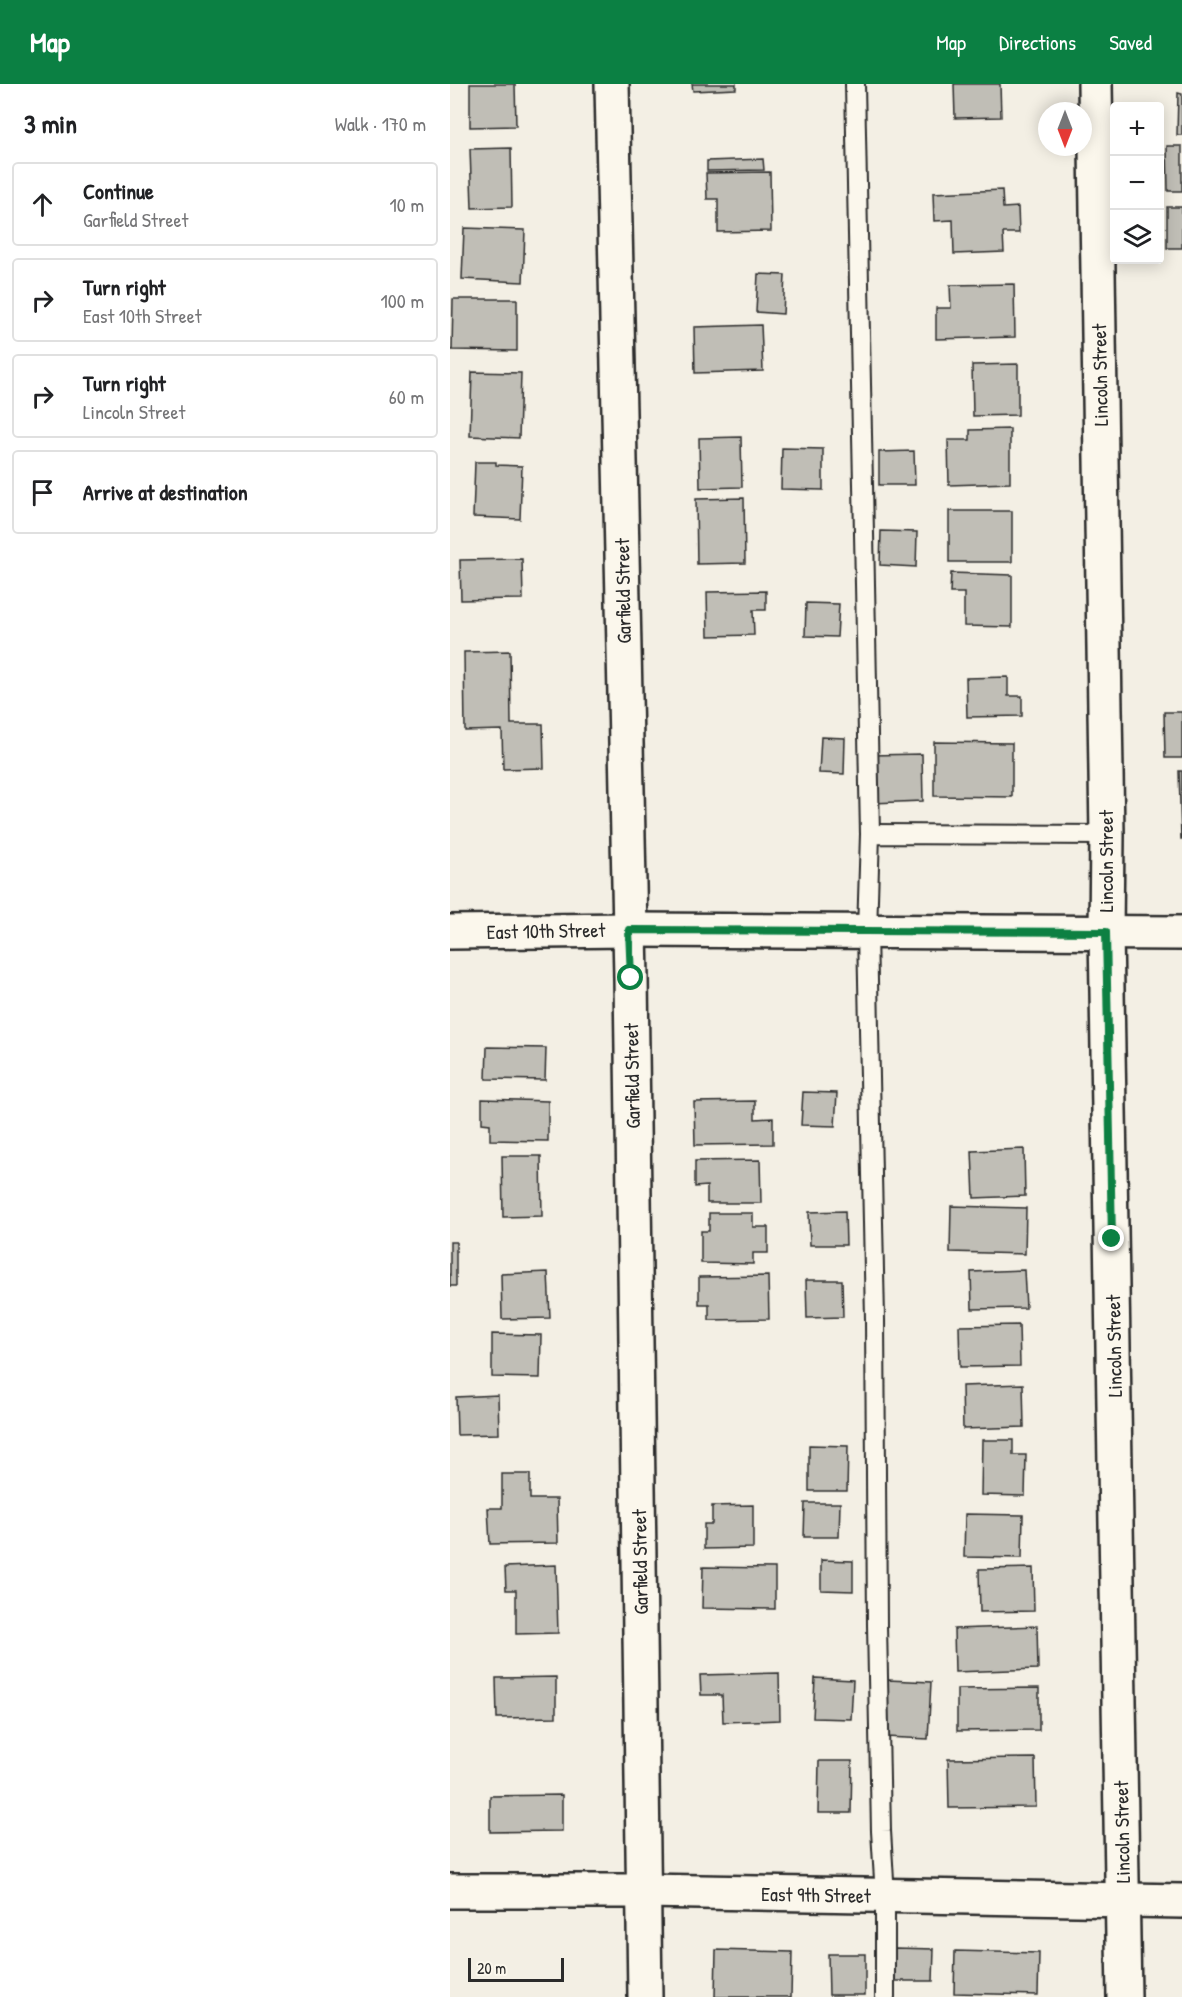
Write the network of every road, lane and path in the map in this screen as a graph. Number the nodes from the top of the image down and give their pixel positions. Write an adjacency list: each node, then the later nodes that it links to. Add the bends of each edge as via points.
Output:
1 (612, 84): 6 (street, Garfield Street)
2 (855, 84): 4 (lane)
3 (1095, 84): 5 (street, Lincoln Street)
4 (870, 834): 5 (lane); 8 (lane)
5 (1107, 835): 9 (street, Lincoln Street)
6 (629, 930): 7 (street, East 10th Street); 8 (street, East 10th Street); 12 (street, Garfield Street)
7 (450, 932)
8 (867, 932): 9 (street, East 10th Street); 13 (lane)
9 (1106, 932): 10 (street, East 10th Street); 14 (street, Lincoln Street)
10 (1182, 933)
11 (450, 1892): 12 (street, East 9th Street)
12 (645, 1892): 13 (street, East 9th Street); 16 (street, Garfield Street)
13 (885, 1896): 14 (street, East 9th Street); 17 (lane)
14 (1123, 1900): 15 (street, East 9th Street); 18 (street, Lincoln Street)
15 (1182, 1901)
16 (645, 1997)
17 (885, 1997)
18 (1124, 1997)

